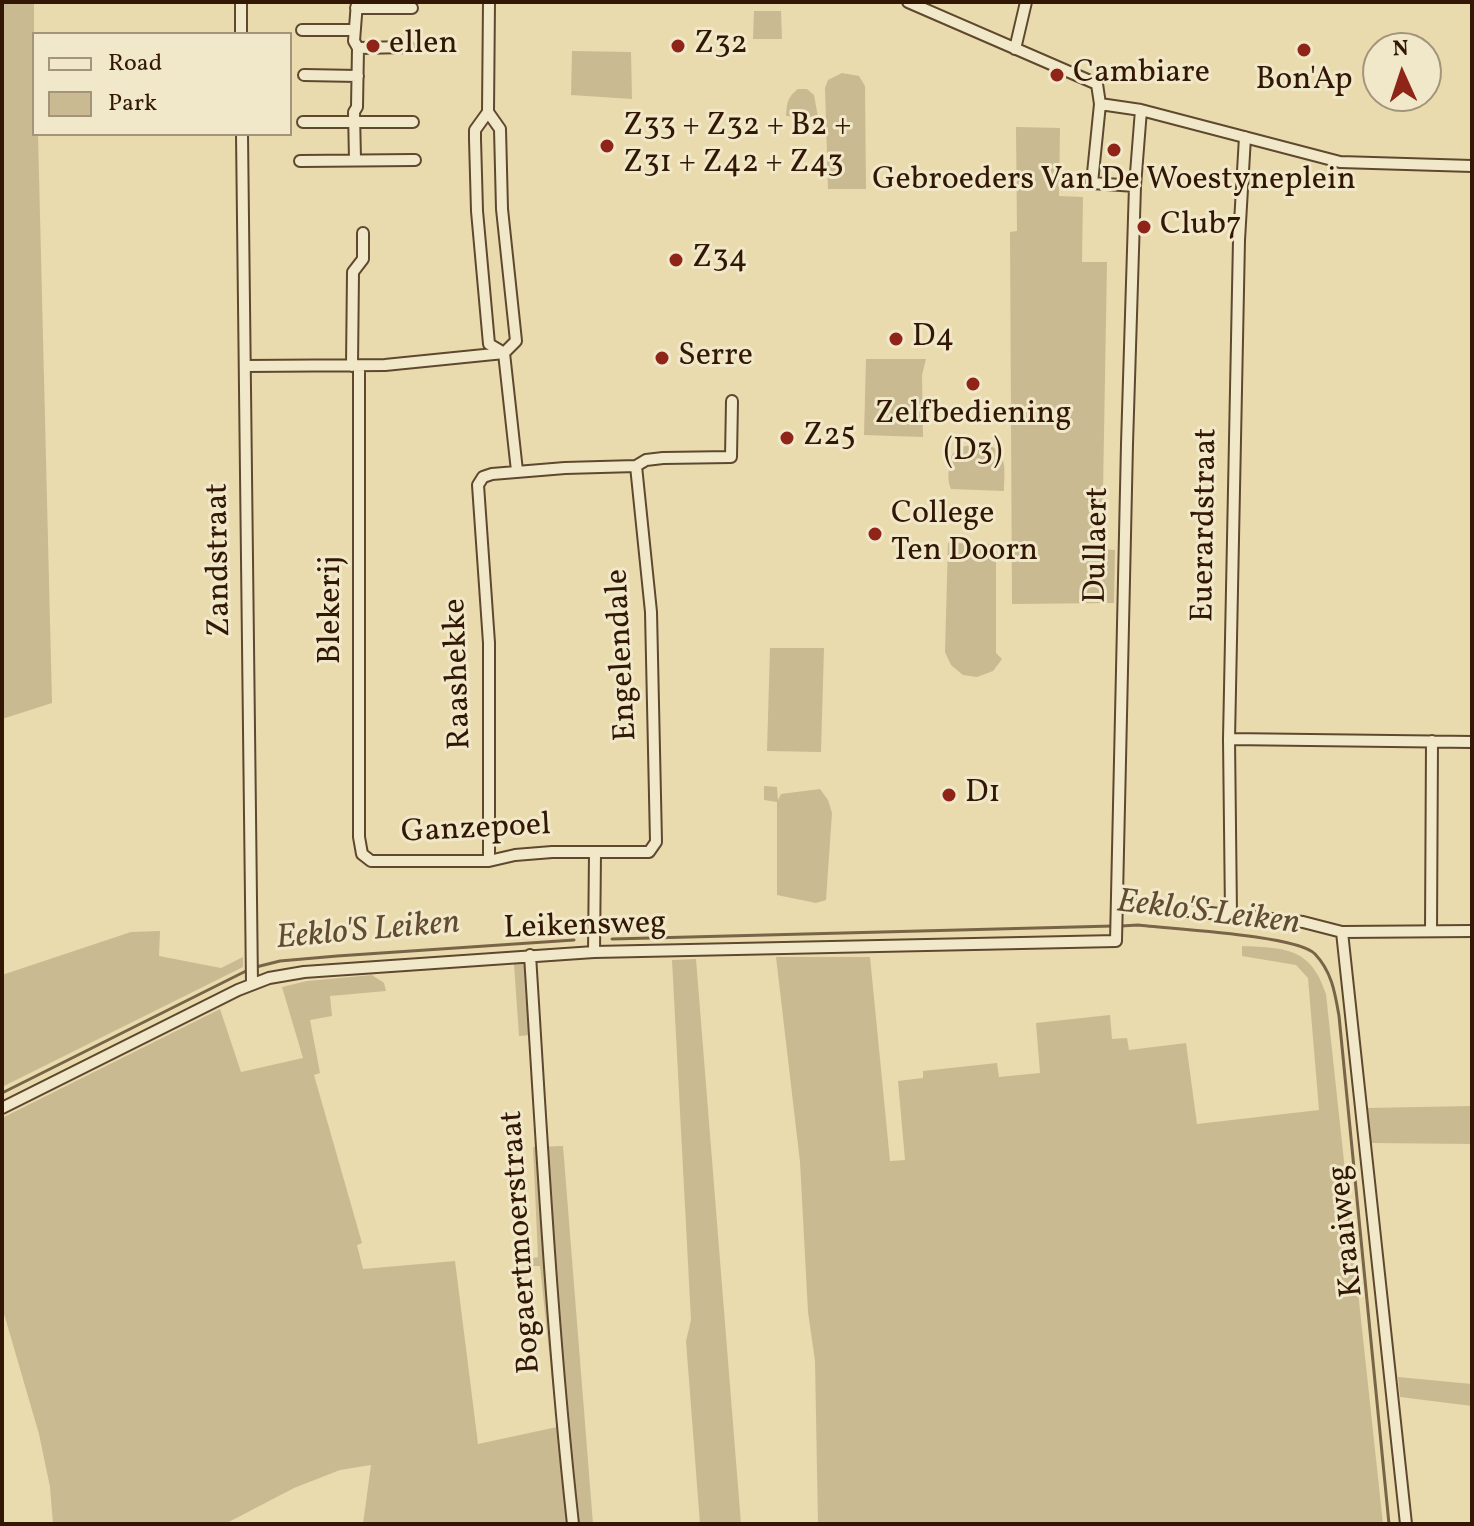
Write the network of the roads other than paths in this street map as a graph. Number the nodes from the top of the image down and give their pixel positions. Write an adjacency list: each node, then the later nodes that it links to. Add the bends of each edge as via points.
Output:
1 (241, 2): 9 (street)
2 (489, 2): 17 (street)
3 (908, 2): 12 (street)
4 (1026, 2): 12 (street)
5 (356, 5): 6 (street); 8 (street)
6 (412, 8)
7 (302, 30): 8 (street)
8 (354, 30): 11 (street)
9 (241, 32)
10 (409, 47): 11 (street)
11 (358, 48): 14 (street)
12 (1015, 49): 15 (street, via 1097,84)
13 (304, 75): 14 (street)
14 (358, 76): 19 (street)
15 (1100, 104): 16 (street); 27 (street, via 1092,183)
16 (1141, 110): 22 (street); 27 (street)
17 (488, 112): 29 (street, via 500,129 502,209 516,341); 29 (street, via 475,130 477,211 489,344)
18 (303, 122): 19 (street)
19 (354, 122): 20 (street); 23 (street)
20 (413, 122)
21 (242, 136): 30 (street, Zandstraat)
22 (1245, 137): 26 (street, via 1340,162); 35 (street, Euerardstraat)
23 (355, 160): 24 (street); 25 (street)
24 (415, 160)
25 (300, 161)
26 (1472, 166)
27 (1135, 186): 42 (street, Dullaert)
28 (363, 233): 31 (street, Blekerij, via 363,259 353,272)
29 (504, 353): 31 (street); 34 (street)
30 (245, 366): 31 (street); 49 (street, Zandstraat)
31 (356, 366): 40 (street, Blekerij)
32 (732, 401): 33 (street, via 731,457 654,459)
33 (636, 466): 34 (street); 38 (street, Engelendale, via 651,612)
34 (517, 471): 41 (street, Raashekke, via 483,477 478,485 489,643)
35 (1229, 739): 36 (street); 43 (street, Euerardstraat)
36 (1432, 741): 37 (street); 44 (street)
37 (1472, 742)
38 (656, 842): 39 (street, Ganzepoel, via 649,852)
39 (595, 853): 41 (street, Ganzepoel, via 515,855); 47 (street, Ganzepoel)
40 (362, 854): 41 (street, Ganzepoel, via 371,861)
41 (489, 861)
42 (1117, 904): 43 (street); 47 (street, Leikensweg, via 1116,941)
43 (1231, 914): 46 (street)
44 (1431, 931): 45 (street); 46 (street)
45 (1472, 931)
46 (1342, 932): 52 (street, Kraaiweg)
47 (594, 952): 48 (street, Leikensweg)
48 (530, 955): 49 (street, Leikensweg, via 304,972); 51 (street, Bogaertmoerstraat, via 551,1286)
49 (252, 981): 50 (street, Leikensweg)
50 (2, 1108)
51 (573, 1524)
52 (1406, 1524)

